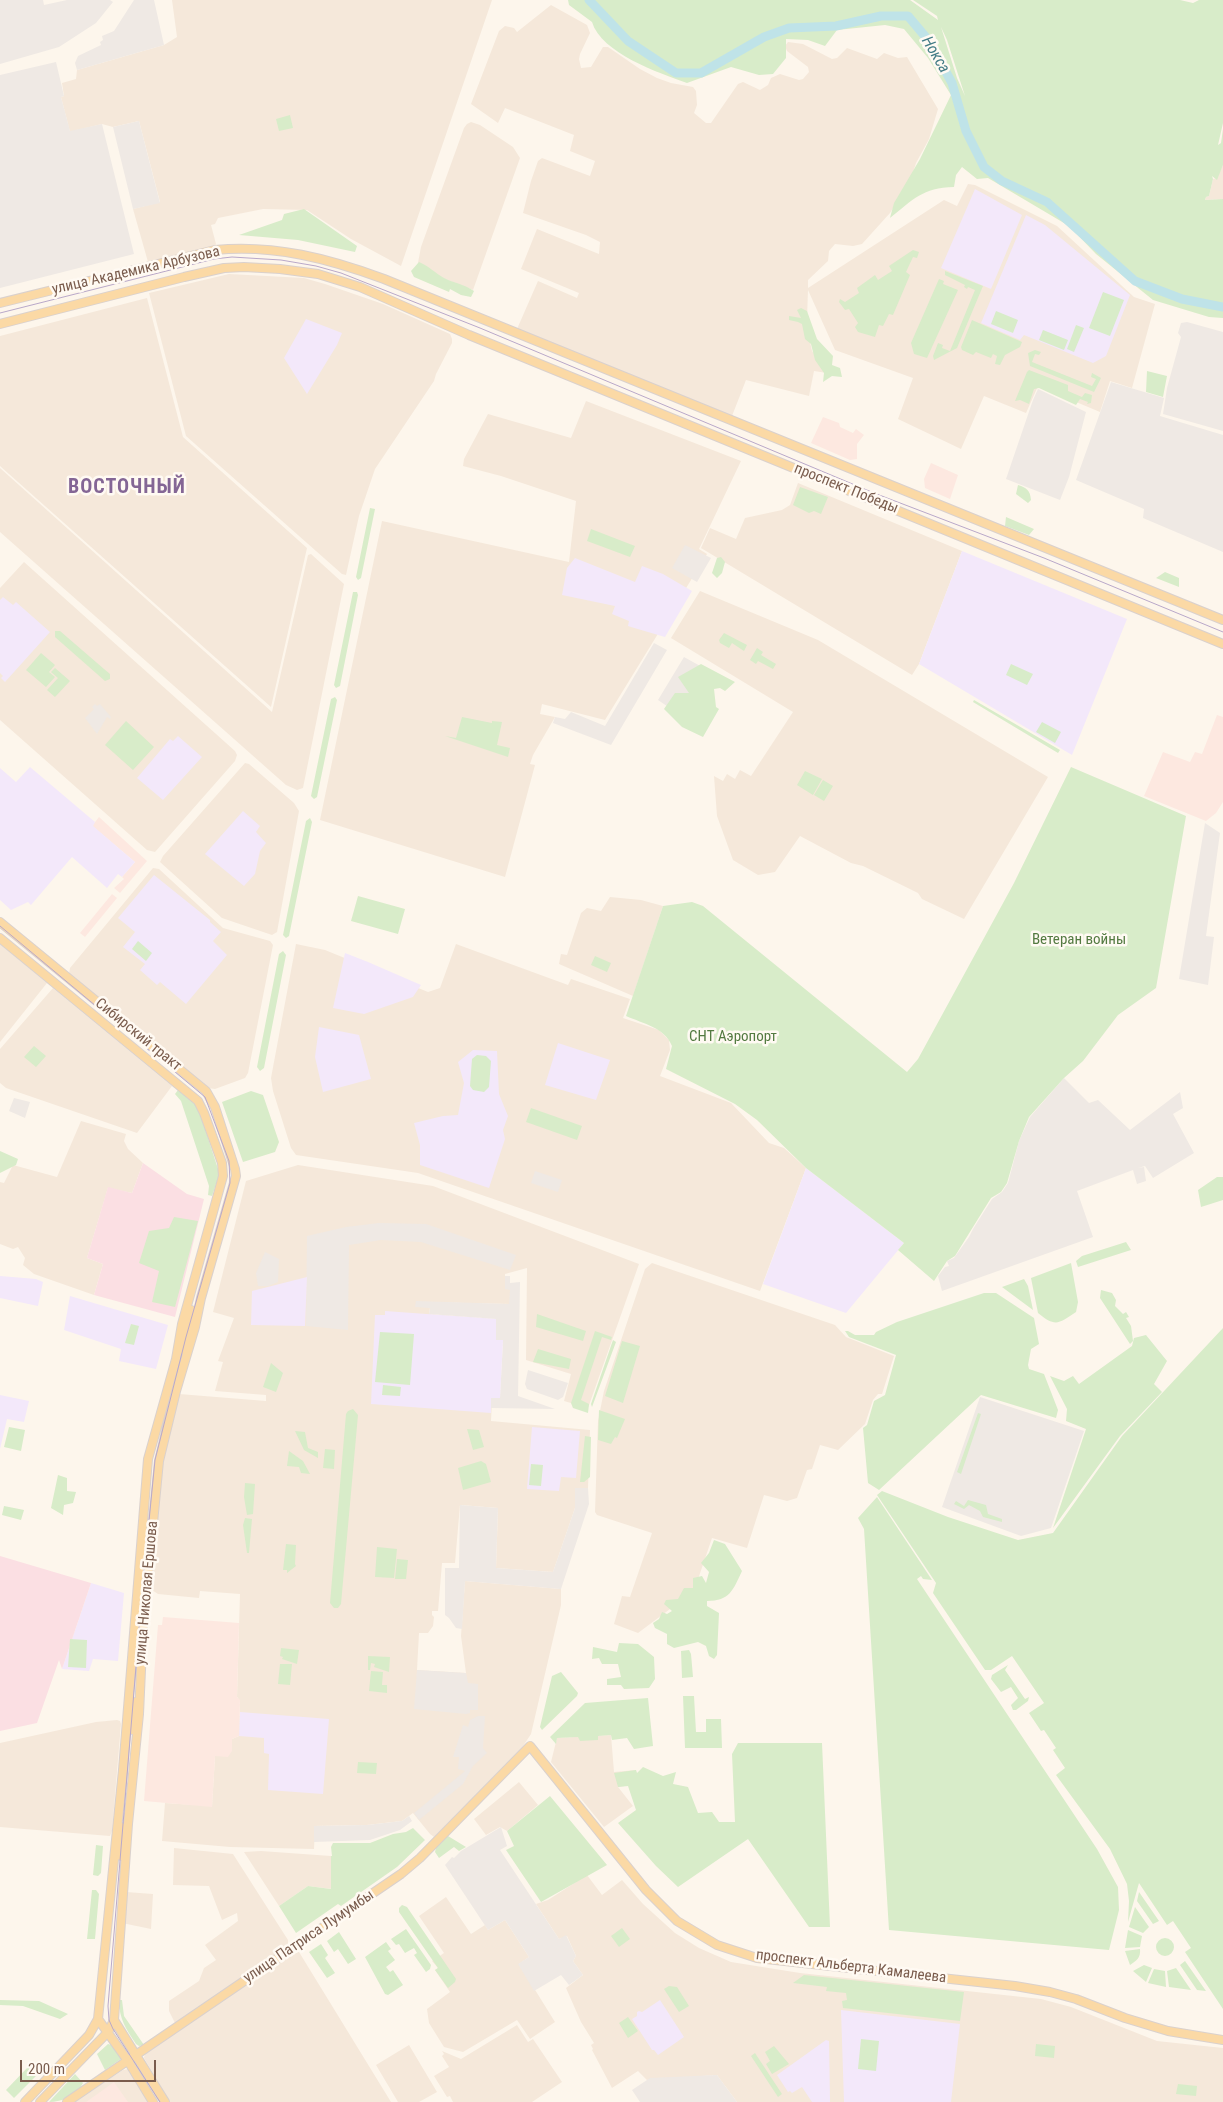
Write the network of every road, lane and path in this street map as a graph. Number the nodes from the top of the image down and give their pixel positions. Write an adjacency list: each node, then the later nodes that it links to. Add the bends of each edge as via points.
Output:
1 (0, 303): 2 (main road, улица Академика Арбузова, via 215,250 248,249 316,256 344,264)
2 (472, 315): 5 (main road, проспект Победы)
3 (0, 324): 4 (main road, улица Академика Арбузова, via 184,277 244,267 318,274 360,287)
4 (469, 335): 6 (main road, проспект Победы)
5 (1223, 620)
6 (1223, 644)
7 (0, 922): 10 (main road, Сибирский тракт, via 206,1091)
8 (0, 938): 9 (main road, Сибирский тракт, via 198,1101 222,1163)
9 (223, 1176): 11 (main road, улица Николая Ершова)
10 (236, 1176): 12 (main road, улица Николая Ершова)
11 (212, 1221): 13 (main road); 14 (main road, улица Николая Ершова, via 182,1324)
12 (201, 1298): 13 (main road); 15 (main road, улица Николая Ершова)
13 (188, 1326): 14 (main road); 15 (main road)
14 (176, 1359): 16 (main road, улица Николая Ершова, via 148,1459)
15 (176, 1391): 17 (main road, улица Николая Ершова, via 159,1461)
16 (141, 1545): 18 (main road); 20 (main road, улица Николая Ершова)
17 (150, 1558): 18 (main road); 19 (main road, улица Николая Ершова)
18 (142, 1594): 19 (main road); 20 (main road)
19 (143, 1626): 23 (main road, улица Николая Ершова, via 140,1675 133,1713)
20 (132, 1653): 22 (main road, via 131,1713)
21 (530, 1746): 30 (main road, проспект Альберта Камалеева, via 646,1890 677,1921 717,1945 765,1959 1050,1992 1161,2029); 31 (main road, улица Патриса Лумумбы, via 401,1874)
22 (123, 1770): 24 (main road); 25 (main road)
23 (131, 1789): 24 (main road); 26 (main road)
24 (121, 1839): 25 (main road); 26 (main road)
25 (112, 1878): 27 (main road)
26 (120, 1925): 28 (main road)
27 (98, 2019): 28 (main road); 29 (main road); 33 (main road, via 89,2035)
28 (114, 2020): 29 (main road); 31 (main road)
29 (108, 2032): 32 (main road); 34 (main road)
30 (1223, 2040)
31 (136, 2055): 32 (main road, улица Патриса Лумумбы); 37 (main road)
32 (128, 2061): 35 (main road, улица Патриса Лумумбы); 36 (main road)
33 (25, 2102)
34 (40, 2102)
35 (67, 2102)
36 (153, 2102)
37 (165, 2102)

